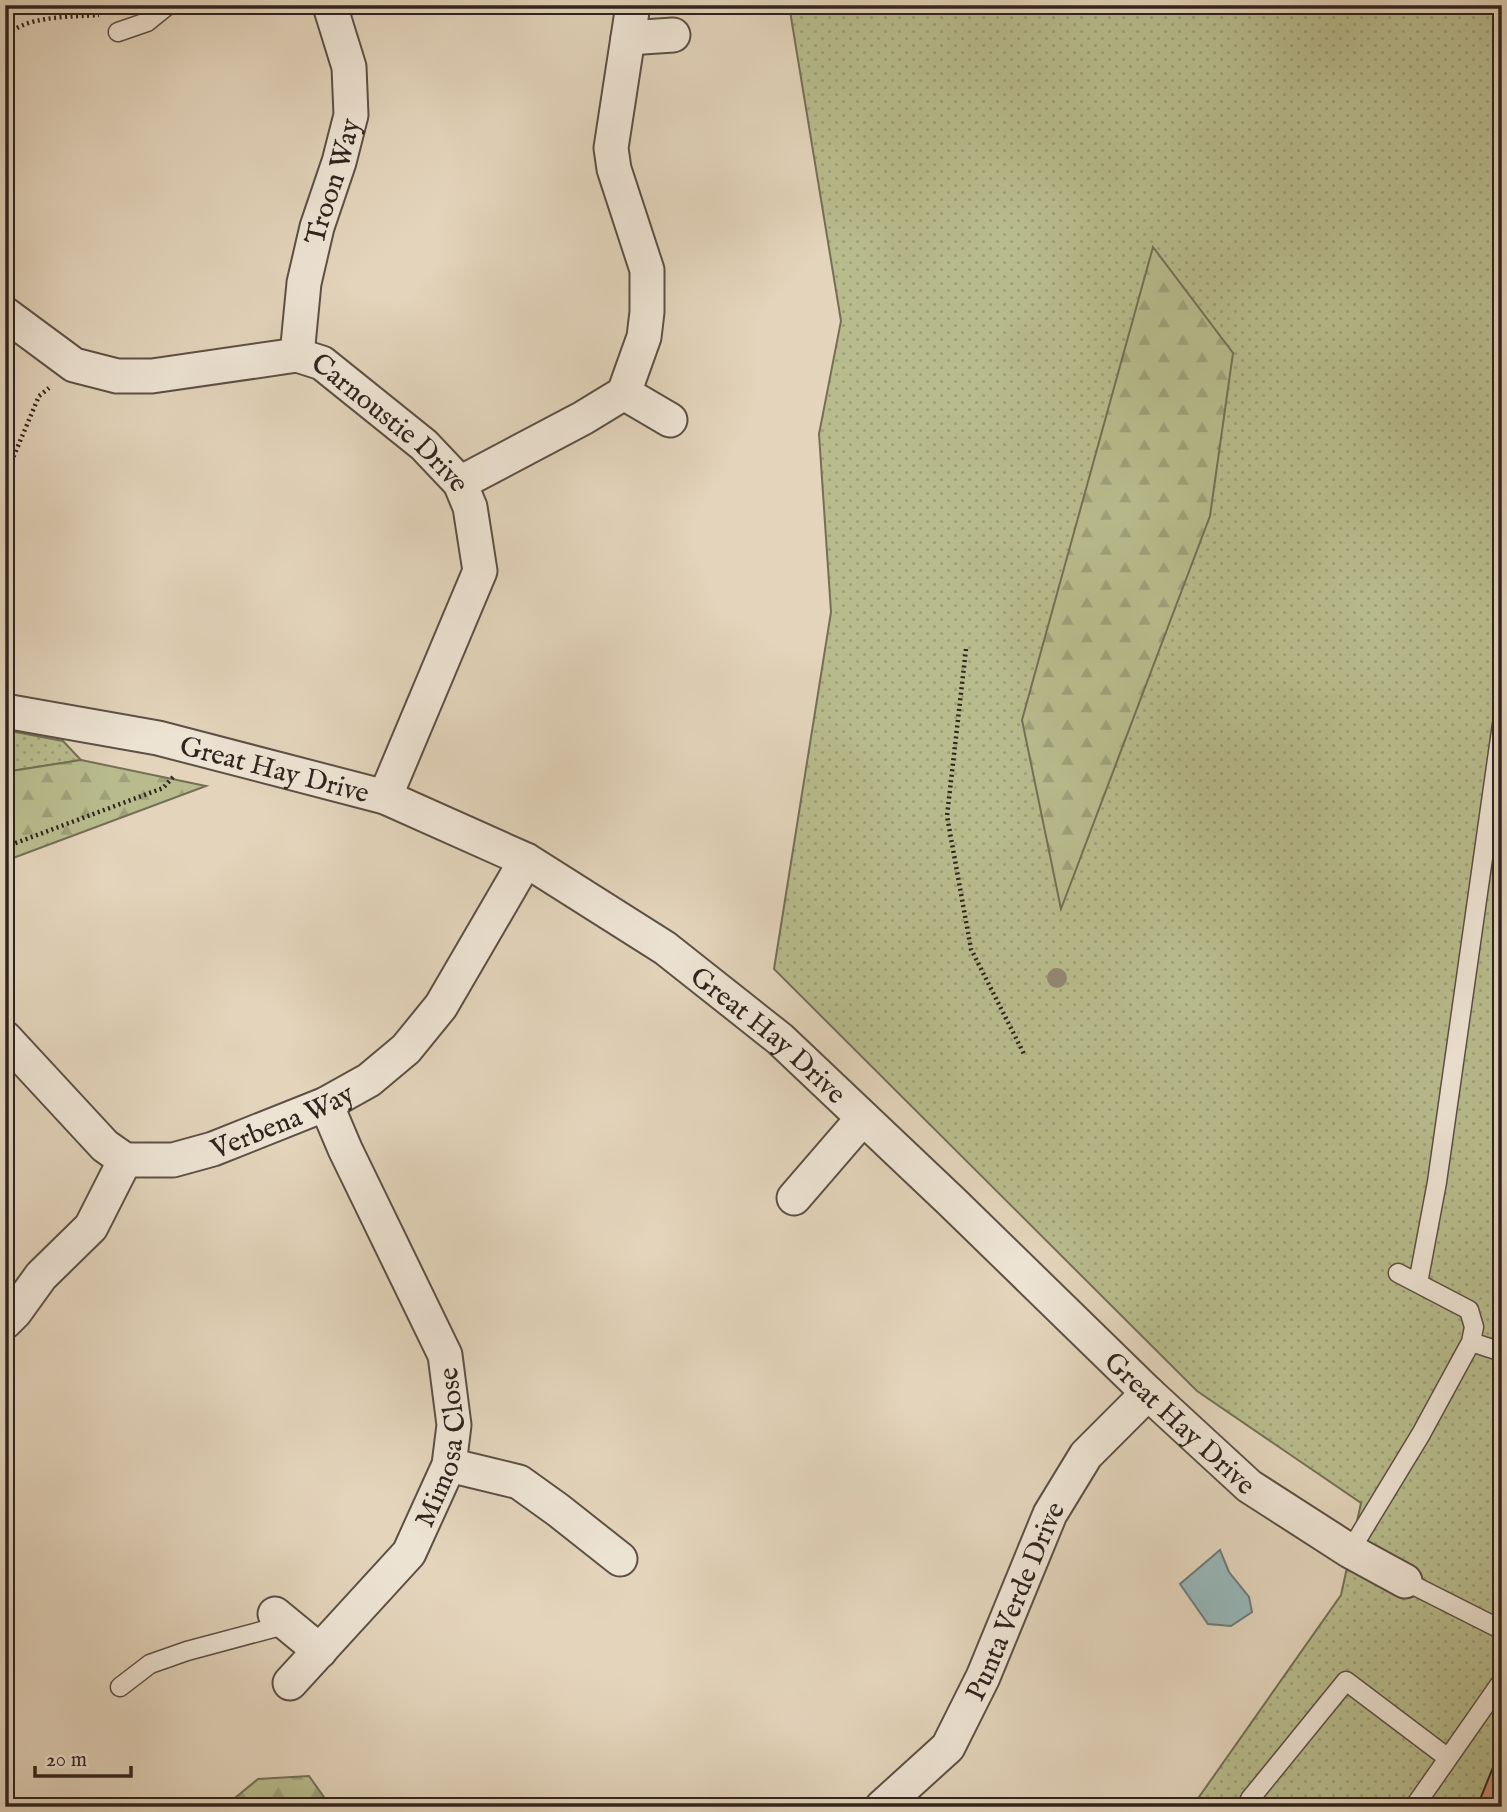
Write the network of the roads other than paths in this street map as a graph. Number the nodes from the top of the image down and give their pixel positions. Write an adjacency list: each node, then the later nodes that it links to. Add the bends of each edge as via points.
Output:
1 (168, 5): 4 (lane, via 147,22)
2 (633, 5): 6 (street)
3 (326, 7): 8 (street, Troon Way, via 349,67 351,115 304,283)
4 (118, 32)
5 (673, 35): 6 (street)
6 (628, 38): 9 (street, via 611,148 647,270 647,312 644,337)
7 (5, 314): 8 (street, Carnoustie Drive, via 74,365 117,376 152,376)
8 (297, 355): 11 (street, Carnoustie Drive, via 322,363 339,375 424,445)
9 (624, 393): 10 (street); 11 (street)
10 (670, 420)
11 (460, 483): 14 (street, Carnoustie Drive, via 470,507 480,571)
12 (5, 711): 14 (street, Great Hay Drive, via 158,738)
13 (1502, 724): 22 (lane, via 1437,1182)
14 (385, 797): 15 (street, Great Hay Drive)
15 (526, 860): 17 (street, Verbena Way, via 441,1006 406,1049 369,1080); 18 (street, Great Hay Drive, via 666,948 780,1039)
16 (6, 1041): 19 (street, via 105,1146)
17 (326, 1104): 19 (street, Verbena Way, via 213,1149 173,1160); 27 (street, Mimosa Close, via 445,1355 454,1425)
18 (863, 1118): 20 (street); 26 (street, Great Hay Drive)
19 (125, 1160): 23 (street, via 91,1227 41,1276)
20 (794, 1198)
21 (1398, 1273): 22 (lane)
22 (1418, 1283): 24 (lane, via 1469,1310 1474,1327)
23 (5, 1322)
24 (1471, 1342): 25 (lane); 28 (lane)
25 (1502, 1352)
26 (1148, 1393): 28 (street, Great Hay Drive, via 1249,1486); 38 (street, Punta Verde Drive, via 1086,1455 1051,1514 948,1747)
27 (449, 1465): 29 (street, via 519,1482); 33 (street, Mimosa Close, via 409,1553)
28 (1350, 1552): 30 (street, Great Hay Drive)
29 (620, 1559)
30 (1405, 1581): 32 (lane)
31 (281, 1619): 33 (street); 36 (lane, via 150,1664)
32 (1502, 1630)
33 (320, 1651): 35 (street, Mimosa Close)
34 (1502, 1681): 37 (lane)
35 (290, 1683)
36 (120, 1687)
37 (1448, 1758): 39 (lane, via 1346,1681 1250,1800); 40 (lane)
38 (882, 1807)
39 (1261, 1807)
40 (1414, 1807)

